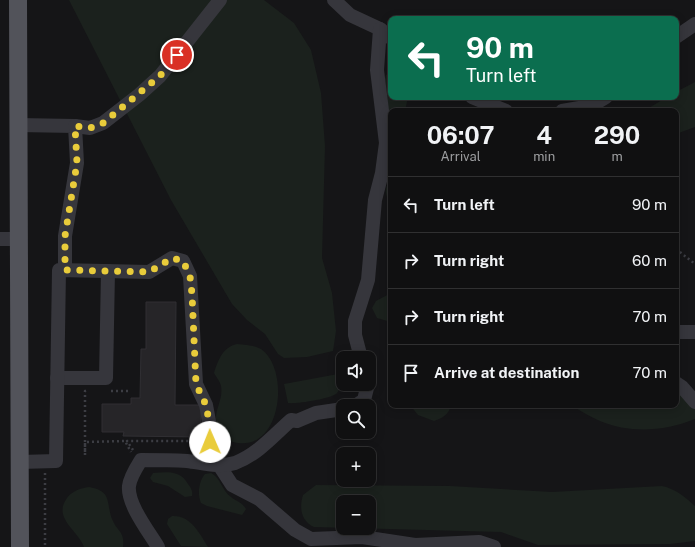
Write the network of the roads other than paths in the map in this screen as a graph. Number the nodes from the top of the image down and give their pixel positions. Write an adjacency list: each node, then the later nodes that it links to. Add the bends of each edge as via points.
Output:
1 (18, 0): 12 (main road)
2 (220, 0): 13 (lane, via 160,76 139,95 103,123 90,128)
3 (334, 0): 5 (lane, via 350,14)
4 (695, 24): 6 (lane)
5 (380, 29): 7 (lane); 20 (lane, via 377,70 386,143 376,200 368,280 355,321)
6 (679, 35)
7 (388, 36)
8 (479, 100): 10 (lane)
9 (601, 100): 11 (lane, via 591,106)
10 (499, 108)
11 (579, 108)
12 (18, 126): 13 (lane); 15 (main road)
13 (75, 126): 16 (lane, via 77,163 65,236)
14 (0, 239): 15 (lane)
15 (18, 239): 25 (main road)
16 (65, 270): 17 (lane); 21 (lane, via 58,270)
17 (108, 271): 21 (lane, via 106,378); 26 (lane, via 149,272 172,258 183,261 190,276 192,294 196,384 206,405 210,442)
18 (679, 332): 19 (lane)
19 (695, 332)
20 (359, 351)
21 (57, 378): 25 (lane, via 56,461)
22 (679, 385): 23 (lane)
23 (695, 402)
24 (336, 410): 26 (lane, via 316,413 297,421 291,420 248,457)
25 (20, 462): 27 (main road)
26 (219, 466): 28 (lane, via 187,461 140,460 132,478 130,493 138,513); 29 (lane, via 232,485 259,499 294,530 312,539 362,537 415,545 478,542)
27 (20, 547)
28 (158, 547)
29 (494, 547)

